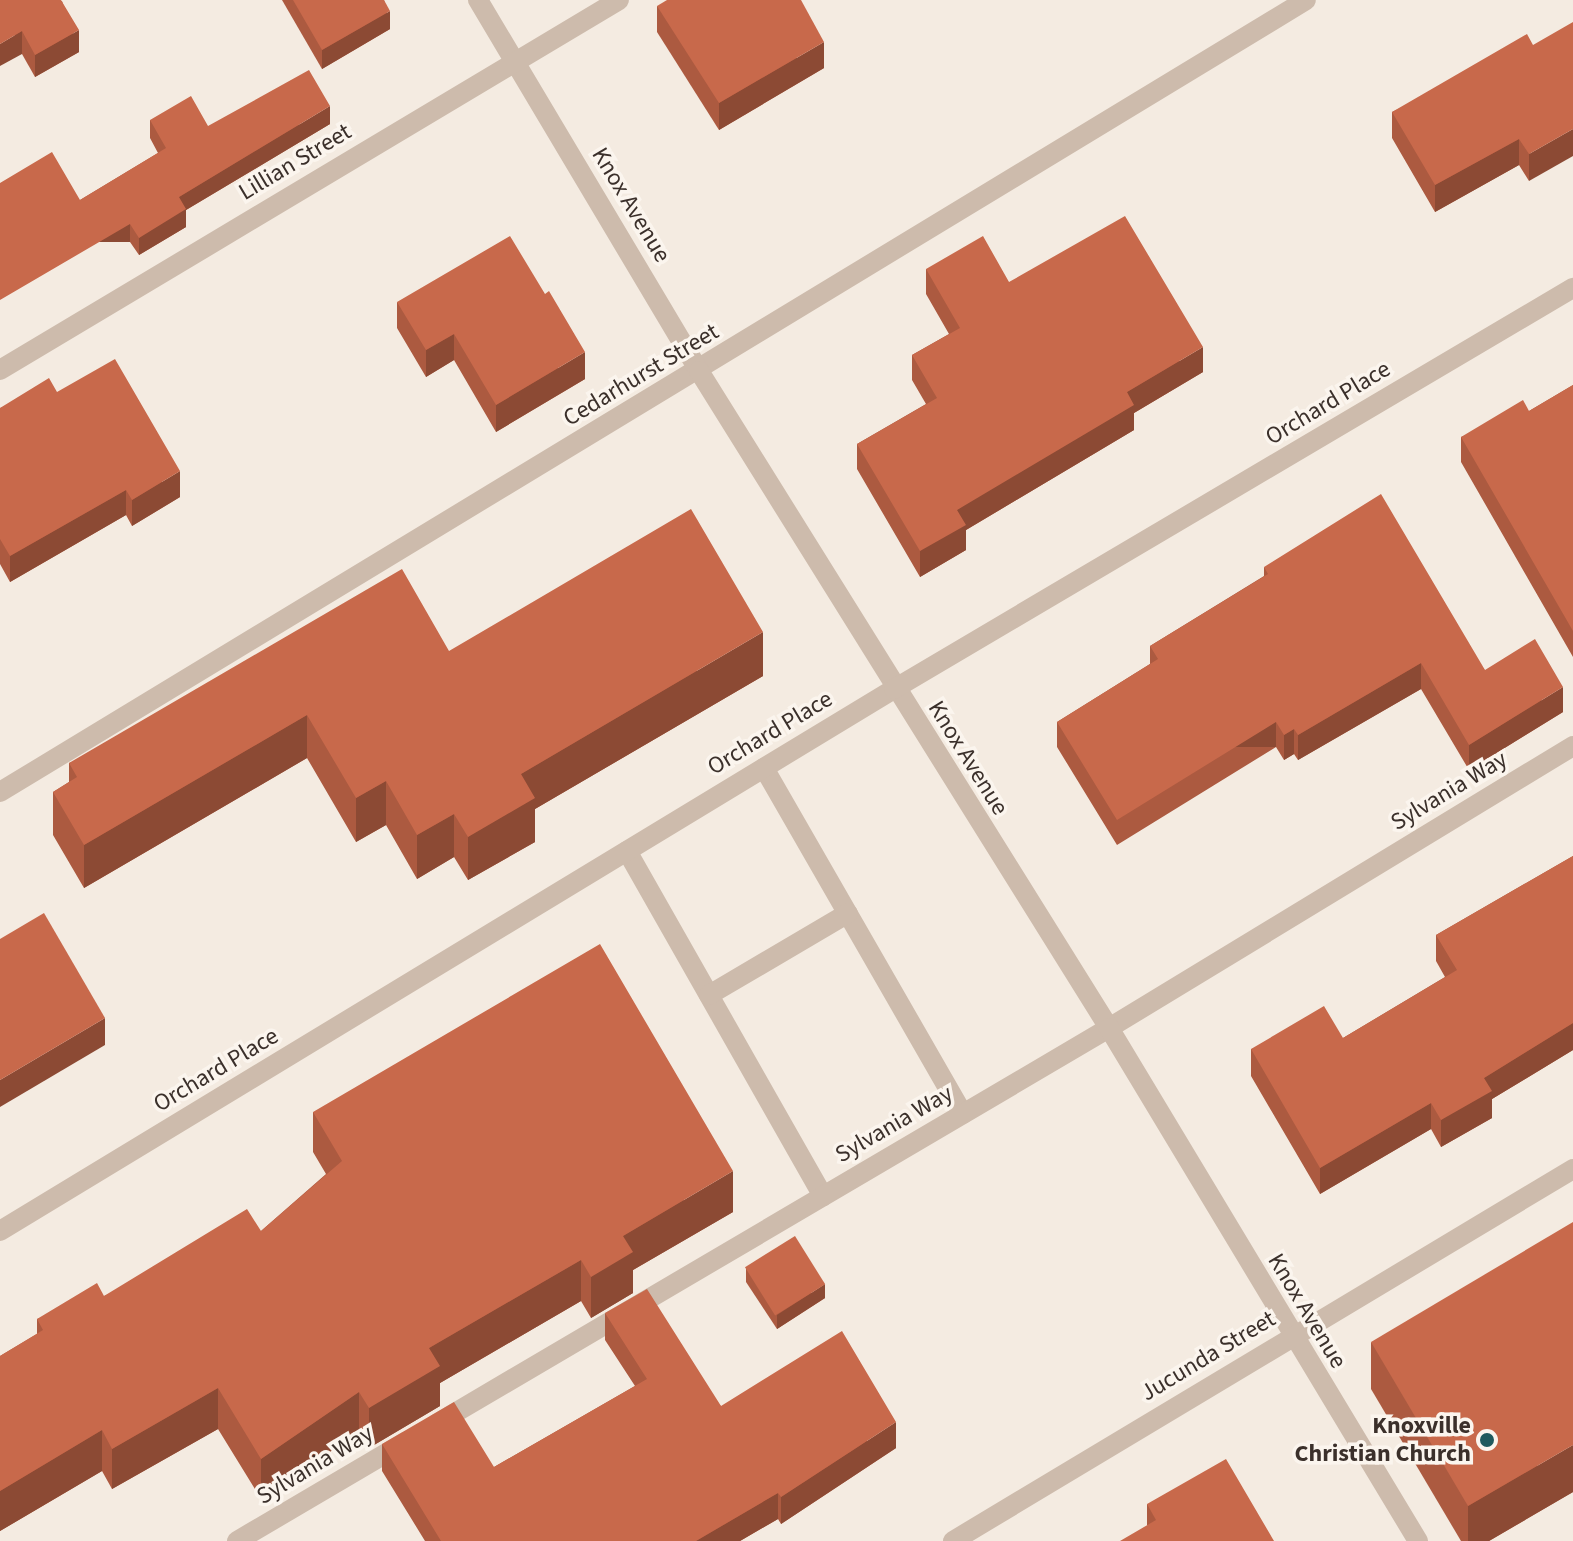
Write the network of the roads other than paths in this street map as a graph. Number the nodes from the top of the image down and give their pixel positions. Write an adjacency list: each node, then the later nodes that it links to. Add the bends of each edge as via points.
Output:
1 (478, 0): 4 (street, Knox Avenue)
2 (619, 0): 4 (street, Lillian Street)
3 (1306, 0): 7 (street, Cedarhurst Street)
4 (514, 60): 6 (street, Lillian Street); 7 (street, Knox Avenue)
5 (1573, 288): 8 (street, Orchard Place)
6 (0, 370)
7 (699, 371): 8 (street, Knox Avenue); 11 (street, Cedarhurst Street)
8 (894, 689): 10 (street, Orchard Place); 15 (street, Knox Avenue)
9 (1573, 746): 15 (street, Sylvania Way)
10 (764, 768): 12 (street, Orchard Place); 13 (street)
11 (0, 792)
12 (627, 851): 14 (street); 19 (street, Orchard Place)
13 (848, 913): 14 (street); 16 (street)
14 (709, 995): 18 (street)
15 (1109, 1028): 16 (street, Sylvania Way); 20 (street, Knox Avenue)
16 (963, 1114): 18 (street, Sylvania Way)
17 (1573, 1169): 20 (street, Jucunda Street)
18 (823, 1196): 21 (street, Sylvania Way)
19 (0, 1231)
20 (1291, 1336): 22 (street, Jucunda Street); 23 (street, Knox Avenue)
21 (237, 1541)
22 (953, 1541)
23 (1418, 1541)

